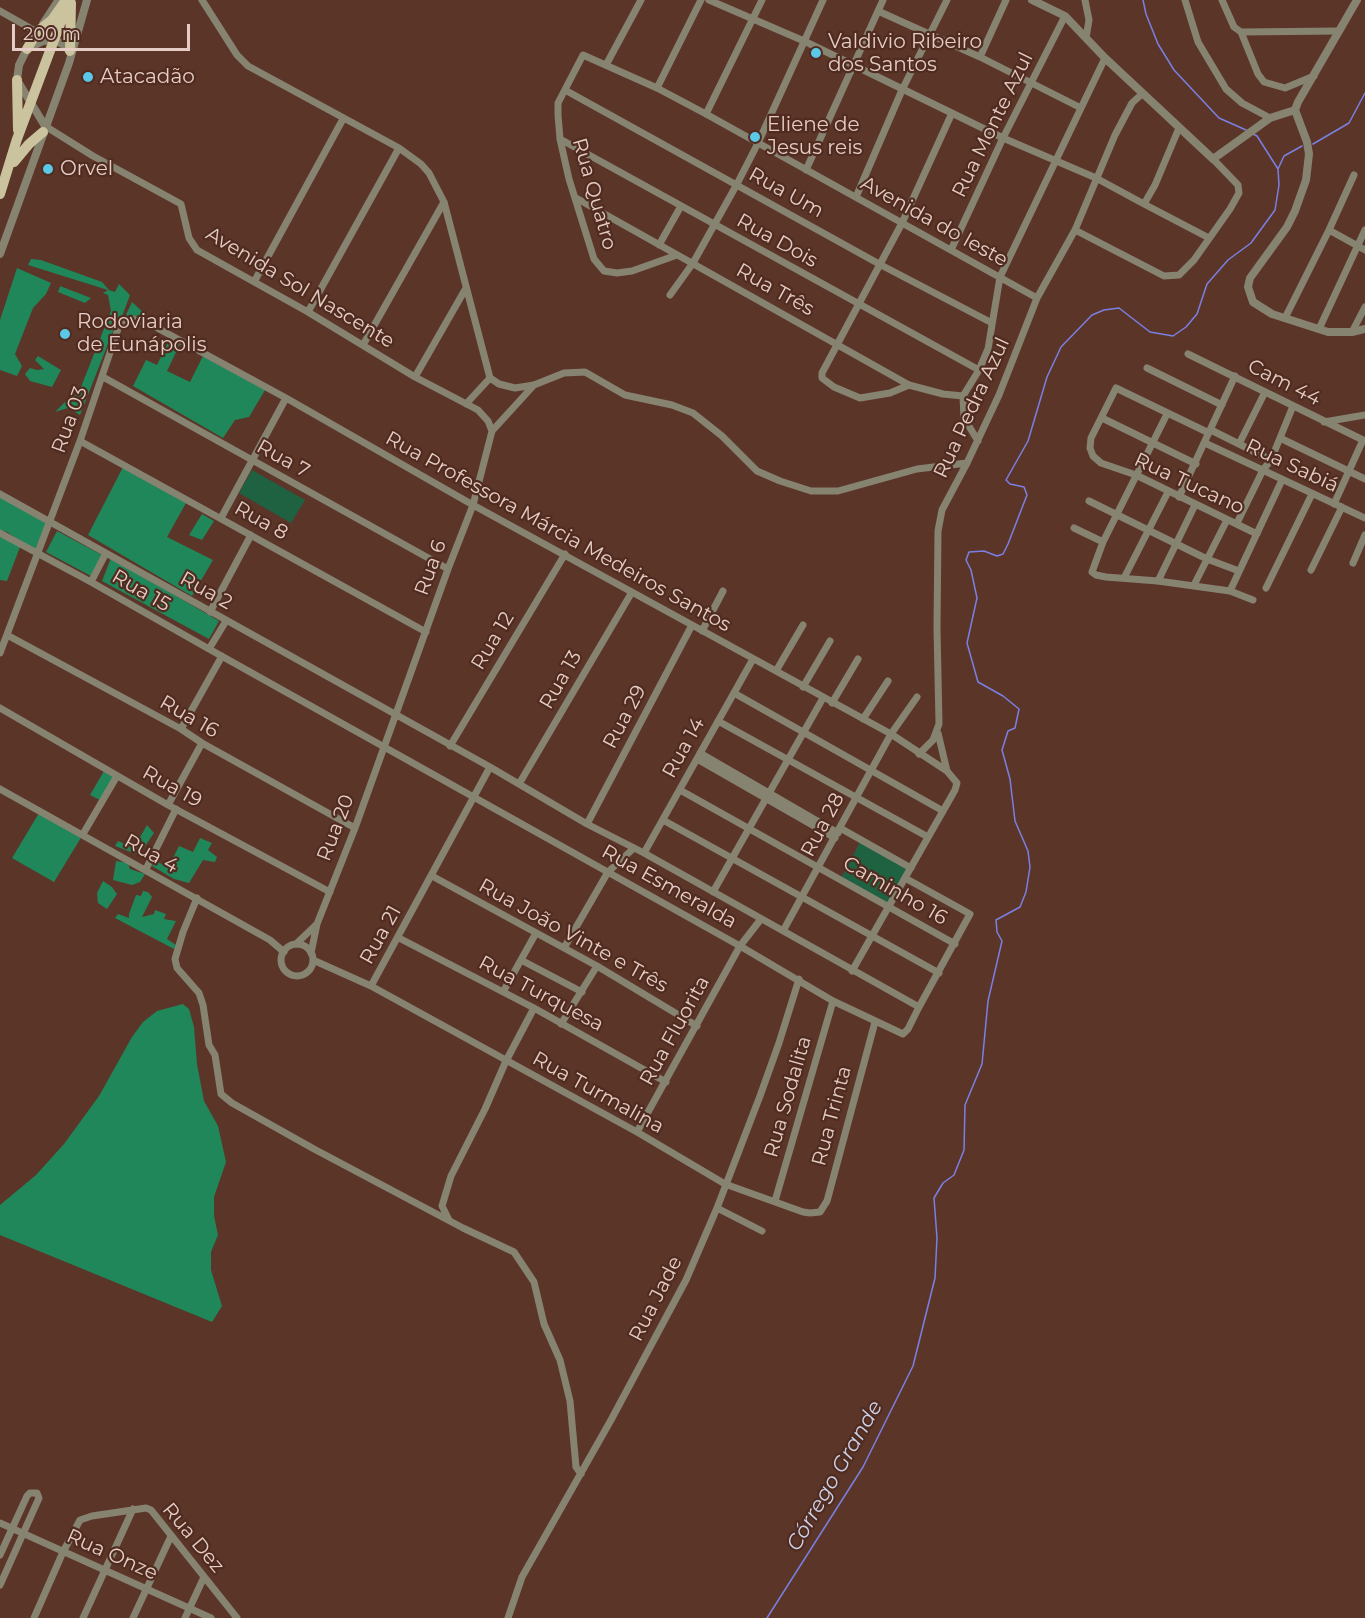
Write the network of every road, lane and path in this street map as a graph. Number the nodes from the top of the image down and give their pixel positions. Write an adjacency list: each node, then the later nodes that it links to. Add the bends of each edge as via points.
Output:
1 (58, 0): 22 (street)
2 (69, 0): 22 (main road); 27 (main road); 30 (main road)
3 (87, 0): 30 (street)
4 (202, 0): 49 (street, via 248,66)
5 (641, 0): 35 (street)
6 (701, 0): 39 (street)
7 (709, 0): 21 (street)
8 (762, 0): 21 (street)
9 (823, 0): 28 (street)
10 (883, 0): 18 (street)
11 (947, 0): 25 (street)
12 (1006, 0): 32 (street)
13 (1032, 0): 20 (street)
14 (1085, 0): 26 (street, via 1089,20)
15 (1185, 0): 48 (street, via 1198,42 1226,89)
16 (1222, 0): 23 (street, via 1234,27)
17 (1357, 0): 24 (street)
18 (878, 11): 25 (street); 34 (street)
19 (0, 12): 22 (street)
20 (1065, 16): 26 (street); 38 (street, Rua Monte Azul)
21 (753, 20): 28 (street); 47 (street)
22 (37, 32): 29 (main road)
23 (1241, 32): 24 (street); 36 (street, via 1264,82 1285,88)
24 (1339, 32): 36 (street)
25 (930, 34): 32 (street); 41 (street)
26 (1086, 38): 33 (street)
27 (55, 40): 29 (street); 30 (street); 43 (main road)
28 (804, 41): 34 (street); 55 (street)
29 (27, 49): 37 (street)
30 (71, 53): 51 (street)
31 (583, 55): 35 (street, Avenida do leste); 40 (street, Rua Quatro)
32 (980, 57): 38 (street)
33 (1105, 58): 42 (street); 44 (street)
34 (853, 64): 41 (street); 60 (street)
35 (606, 65): 39 (street, Avenida do leste)
36 (1314, 76): 45 (street)
37 (17, 80): 43 (street); 53 (main road)
38 (1031, 82): 44 (street); 52 (street, Rua Monte Azul)
39 (657, 88): 47 (street, Avenida do leste)
40 (564, 90): 54 (street, Rua Quatro, via 558,103); 63 (street, Rua Um)
41 (902, 90): 46 (street); 65 (street)
42 (1142, 94): 50 (street); 62 (street, Rua Pedra Azul, via 1125,115)
43 (30, 104): 51 (street); 53 (main road)
44 (1081, 108): 58 (street)
45 (1295, 110): 48 (street); 92 (street, via 1309,154 1306,180 1287,226 1250,278 1248,287 1249,295 1260,308)
46 (952, 113): 52 (street); 70 (street)
47 (706, 114): 55 (street, Avenida do leste)
48 (1270, 118): 57 (street)
49 (343, 119): 56 (street); 85 (street)
50 (1179, 128): 57 (street); 68 (street)
51 (44, 129): 59 (main road); 80 (street); 85 (street, Avenida Sol Nascente, via 178,201 192,245)
52 (1003, 138): 58 (street); 78 (street, Rua Monte Azul)
53 (17, 139): 59 (main road)
54 (560, 139): 66 (street, Rua Quatro); 69 (street, Rua Dois)
55 (758, 143): 60 (street, Avenida do leste); 63 (street)
56 (399, 148): 67 (street, via 429,172); 91 (street)
57 (1213, 159): 75 (street, via 1238,185 1239,193)
58 (1055, 161): 62 (street); 84 (street)
59 (10, 168): 64 (main road)
60 (806, 170): 65 (street, Avenida do leste)
61 (1354, 175): 73 (street)
62 (1096, 178): 68 (street); 72 (street, Rua Pedra Azul)
63 (737, 184): 71 (street); 83 (street, Rua Um)
64 (0, 194)
65 (856, 197): 70 (street, Avenida do leste)
66 (576, 198): 76 (street, Rua Três); 81 (street, Rua Quatro, via 594,259 603,271 632,271)
67 (444, 202): 86 (street); 99 (street)
68 (1144, 204): 75 (street)
69 (681, 206): 71 (street, Rua Dois); 76 (street)
70 (902, 223): 78 (street, Avenida do leste); 83 (street)
71 (715, 225): 82 (street); 89 (street, Rua Dois)
72 (1075, 230): 75 (street, via 1164,276 1179,275); 88 (street, Rua Pedra Azul)
73 (1329, 230): 77 (street); 92 (street)
74 (1365, 230): 77 (street)
75 (1209, 238)
76 (659, 245): 81 (street, Rua Três)
77 (1358, 246): 79 (street); 95 (street)
78 (951, 250): 84 (street, Avenida do leste)
79 (1365, 250)
80 (0, 254)
81 (676, 255): 82 (street, Rua Três)
82 (693, 263): 87 (street); 98 (street, Rua Três)
83 (881, 265): 89 (street); 93 (street, Rua Um)
84 (1000, 277): 88 (street, Avenida do leste); 93 (street)
85 (254, 282): 91 (street, Avenida Sol Nascente)
86 (466, 288): 104 (street); 106 (street)
87 (670, 295)
88 (1037, 298): 123 (street, Rua Pedra Azul)
89 (860, 305): 98 (street); 102 (street, Rua Dois)
90 (1365, 307): 97 (street)
91 (308, 312): 99 (street, Avenida Sol Nascente)
92 (1286, 318): 95 (street)
93 (992, 323): 102 (street, via 988,349)
94 (150, 324): 103 (street, Rua 03, via 133,319 119,326); 111 (street, Rua Professora Márcia Medeiros Santos)
95 (1319, 329): 97 (street)
96 (1365, 329): 97 (street)
97 (1352, 332)
98 (838, 344): 107 (street, Rua Três); 107 (street, via 822,374 834,387 870,398)
99 (363, 345): 104 (street, Avenida Sol Nascente)
100 (1188, 354): 105 (street, Cam 44)
101 (1148, 368): 113 (street)
102 (979, 370): 110 (street)
103 (103, 376): 122 (street, Rua 03); 128 (street, Rua 7)
104 (415, 376): 112 (street, Avenida Sol Nascente)
105 (1235, 376): 109 (street, Cam 44); 113 (street)
106 (490, 378): 108 (street, via 515,388); 112 (street)
107 (909, 384): 110 (street, Rua Três)
108 (534, 386): 119 (street); 130 (street, via 564,373 585,372 626,395 693,413 757,471 811,491 837,491 917,469)
109 (1265, 392): 114 (street, Cam 44); 127 (street)
110 (963, 396): 123 (street, via 964,418)
111 (286, 398): 128 (street); 144 (street, Rua Professora Márcia Medeiros Santos)
112 (466, 404): 119 (street, Avenida Sol Nascente, via 478,410)
113 (1222, 405): 120 (street)
114 (1293, 406): 118 (street, Cam 44); 121 (street)
115 (1167, 414): 117 (street, via 1116,388); 120 (street); 126 (street)
116 (1365, 415): 118 (street)
117 (1102, 418): 126 (street); 134 (street, Rua Tucano, via 1092,438 1093,456)
118 (1324, 422): 124 (street, Cam 44)
119 (492, 431): 144 (street, Rua 6)
120 (1210, 432): 125 (street); 127 (street)
121 (1280, 438): 129 (street); 133 (street)
122 (80, 441): 147 (street, Rua 8); 150 (street, Rua 03)
123 (978, 441): 130 (street, Rua Pedra Azul)
124 (1364, 441): 133 (street)
125 (1205, 442): 131 (street); 132 (street, Rua Sabiá)
126 (1152, 444): 131 (street); 134 (street)
127 (1239, 444): 129 (street)
128 (251, 460): 147 (street); 165 (street, Rua 7)
129 (1271, 460): 132 (street)
130 (968, 463): 203 (street, Rua Pedra Azul, via 939,520)
131 (1196, 464): 140 (street)
132 (1263, 470): 136 (street, Rua Sabiá); 151 (street)
133 (1349, 471): 135 (street); 143 (street)
134 (1136, 475): 137 (street, Rua Tucano); 146 (street)
135 (1365, 479)
136 (1282, 480): 139 (street, Rua Sabiá); 155 (street)
137 (1168, 492): 140 (street, Rua Tucano); 153 (street)
138 (0, 494): 150 (street, Rua 2)
139 (1312, 494): 143 (street, Rua Sabiá); 172 (street)
140 (1179, 497): 142 (street, Rua Tucano)
141 (1089, 501): 146 (street)
142 (1195, 504): 149 (street, Rua Tucano); 159 (street)
143 (1334, 504): 145 (street, Rua Sabiá)
144 (473, 505): 162 (street, Rua Professora Márcia Medeiros Santos); 165 (street, Rua 6)
145 (1342, 507): 148 (street, Rua Sabiá); 166 (street)
146 (1116, 515): 153 (street); 158 (street)
147 (222, 518): 156 (street, Rua 8)
148 (1365, 518)
149 (1227, 520): 151 (street, Rua Tucano); 163 (street)
150 (50, 523): 160 (street, Rua 2); 161 (street)
151 (1237, 524): 155 (street, Rua Tucano)
152 (1074, 528): 158 (street)
153 (1148, 530): 159 (street); 168 (street)
154 (0, 533): 161 (street, Rua 15)
155 (1257, 534): 167 (street)
156 (251, 535): 177 (street); 182 (street, Rua 8)
157 (1365, 535): 164 (street)
158 (1103, 542): 168 (street, via 1094,574)
159 (1178, 543): 163 (street); 169 (street)
160 (105, 553): 170 (street); 177 (street, Rua 2)
161 (37, 554): 170 (street, Rua 15); 183 (street)
162 (564, 554): 175 (street, Rua Professora Márcia Medeiros Santos); 207 (street, Rua 12)
163 (1207, 558): 167 (street); 171 (street)
164 (1353, 563)
165 (448, 569): 182 (street, Rua 6)
166 (1311, 570)
167 (1239, 571): 174 (street)
168 (1124, 578): 169 (street)
169 (1158, 581): 171 (street)
170 (91, 582): 185 (street, Rua 15)
171 (1194, 585): 174 (street)
172 (1266, 588)
173 (723, 591): 181 (street)
174 (1230, 591): 176 (street)
175 (632, 592): 179 (street, Rua Professora Márcia Medeiros Santos); 215 (street, Rua 13)
176 (1253, 600)
177 (210, 612): 178 (street, Rua 2)
178 (226, 621): 185 (street); 198 (street, Rua 2)
179 (692, 625): 181 (street, Rua Professora Márcia Medeiros Santos); 225 (street, Rua 29)
180 (802, 625): 190 (street)
181 (702, 631): 188 (street, Rua Professora Márcia Medeiros Santos)
182 (426, 632): 198 (street, Rua 6)
183 (6, 635): 186 (street); 201 (street, Rua 16)
184 (830, 641): 192 (street)
185 (208, 650): 187 (street, Rua 15)
186 (0, 653)
187 (222, 656): 201 (street); 206 (street, Rua 15)
188 (753, 659): 190 (street, Rua Professora Márcia Medeiros Santos); 193 (street, Rua 14)
189 (858, 659): 196 (street)
190 (776, 671): 192 (street, Rua Professora Márcia Medeiros Santos)
191 (888, 681): 199 (street)
192 (804, 687): 195 (street, Rua Professora Márcia Medeiros Santos)
193 (734, 693): 200 (street, Rua 14); 202 (street)
194 (917, 697): 204 (street, Rua 28)
195 (823, 698): 196 (street, Rua Professora Márcia Medeiros Santos); 202 (street)
196 (832, 703): 199 (street, Rua Professora Márcia Medeiros Santos)
197 (0, 708): 214 (street, Rua 19)
198 (396, 715): 206 (street, Rua 20); 207 (street, Rua 2)
199 (863, 719): 204 (street, Rua Professora Márcia Medeiros Santos)
200 (718, 721): 209 (street, Rua 14); 210 (street)
201 (181, 729): 205 (street, Rua 16)
202 (804, 731): 210 (street); 212 (street)
203 (938, 732): 208 (street); 213 (street, Rua Pedra Azul)
204 (891, 734): 208 (street, Rua Professora Márcia Medeiros Santos); 212 (street, Rua 28)
205 (202, 743): 221 (street); 226 (street, Rua 16)
206 (384, 746): 219 (street, Rua Esmeralda); 226 (street, Rua 20)
207 (450, 746): 211 (street, Rua 2)
208 (919, 754): 213 (street, Rua Professora Márcia Medeiros Santos)
209 (699, 756): 217 (street, Rua 14); 218 (street)
210 (787, 761): 218 (street); 220 (street)
211 (490, 767): 215 (street, Rua 2); 219 (street, Rua 21)
212 (872, 770): 220 (street, Rua 28); 223 (street)
213 (947, 771): 223 (street, Rua Pedra Azul, via 956,786)
214 (117, 776): 221 (street, Rua 19); 229 (street)
215 (519, 784): 225 (street, Rua 2)
216 (0, 789): 229 (street, Rua 4)
217 (680, 790): 224 (street, Rua 14); 227 (street, Caminho 16)
218 (768, 795): 227 (street); 228 (street)
219 (473, 797): 237 (street, Rua Esmeralda); 238 (street, Rua 21)
220 (857, 798): 228 (street, Rua 28); 230 (street)
221 (168, 805): 222 (street, Rua 19)
222 (176, 809): 236 (street); 240 (street, Rua 19)
223 (943, 811): 230 (street)
224 (663, 820): 232 (street, Rua 14); 233 (street)
225 (587, 824): 231 (street, Rua 2)
226 (355, 828): 240 (street, Rua 20)
227 (748, 828): 233 (street); 234 (street, Caminho 16)
228 (838, 833): 234 (street, Rua 28); 235 (street)
229 (83, 834): 236 (street, Rua 4)
230 (928, 837): 235 (street)
231 (634, 848): 232 (street, Rua 2); 237 (street)
232 (644, 853): 241 (street, Rua 2)
233 (731, 858): 241 (street); 243 (street)
234 (820, 867): 243 (street, Rua 28); 244 (street, Caminho 16)
235 (911, 868): 239 (street)
236 (146, 869): 242 (street, Rua 4)
237 (608, 872): 253 (street, Rua Esmeralda); 254 (street)
238 (432, 876): 248 (street, Rua João Vinte e Três); 250 (street, Rua 21)
239 (905, 878): 244 (street); 252 (street, via 968,913)
240 (330, 892): 246 (street, Rua 20)
241 (713, 892): 245 (street, Rua 2)
242 (197, 898): 255 (street, Rua 4); 278 (street, via 175,959 177,968 201,999 225,1099)
243 (803, 898): 247 (street, Rua 28); 249 (street)
244 (889, 908): 249 (street); 252 (street, Caminho 16)
245 (761, 919): 247 (street, Rua 2); 253 (street, Rua Fluorita)
246 (317, 924): 251 (street); 256 (street, Rua 20)
247 (783, 931): 259 (street, Rua 2)
248 (536, 933): 254 (street, Rua João Vinte e Três); 257 (street)
249 (872, 935): 259 (street); 260 (street)
250 (399, 938): 262 (street, Rua 21); 263 (street, Rua Turquesa)
251 (296, 944): 255 (street); 256 (street, via 307,947)
252 (955, 944): 260 (street)
253 (740, 946): 261 (street, Rua Esmeralda); 270 (street, Rua Fluorita)
254 (564, 948): 258 (street, Rua João Vinte e Três)
255 (284, 952): 256 (street, Rua 4, via 283,966 295,975 308,970)
256 (312, 957): 262 (street, Rua 21)
257 (521, 960): 263 (street); 264 (street)
258 (597, 966): 264 (street); 270 (street, Rua João Vinte e Três)
259 (852, 971): 266 (street, Rua 2)
260 (939, 973): 266 (street)
261 (799, 979): 265 (street, Rua Esmeralda); 274 (street, Rua Jade, via 780,1042)
262 (371, 986): 271 (street, Rua Turmalina)
263 (503, 992): 267 (street, Rua Turquesa)
264 (582, 992): 269 (street)
265 (833, 1001): 268 (street, Rua Esmeralda); 275 (street, Rua Sodalita)
266 (919, 1007): 268 (street, Rua Esmeralda, via 903,1034)
267 (534, 1008): 269 (street, Rua Turquesa); 271 (street)
268 (875, 1022): 277 (street, Rua Trinta, via 827,1201)
269 (561, 1024): 272 (street, Rua Turquesa)
270 (698, 1026): 272 (street, Rua Fluorita)
271 (506, 1061): 273 (street, Rua Turmalina); 278 (street, via 451,1176 442,1206)
272 (666, 1082): 273 (street, Rua Fluorita)
273 (637, 1132): 274 (street, Rua Turmalina)
274 (725, 1184): 275 (street, Rua Turmalina); 276 (street, Rua Jade)
275 (775, 1201): 277 (street, Rua Turmalina)
276 (717, 1208): 279 (street); 280 (street, Rua Jade, via 674,1304)
277 (815, 1213)
278 (449, 1221): 280 (street, via 514,1252 534,1281 544,1324 567,1383 576,1467)
279 (762, 1231)
280 (581, 1474): 299 (street, Rua Jade, via 522,1577)
281 (133, 1509): 285 (street, Rua Dez, via 151,1510); 286 (street, Rua Dez, via 84,1517); 288 (street)
282 (0, 1523): 283 (street, Rua Onze)
283 (12, 1528): 284 (street, Rua Onze); 284 (street, via 28,1494 36,1493 39,1498); 287 (street)
284 (23, 1533): 286 (street, Rua Onze); 290 (street)
285 (171, 1536): 289 (street, Rua Dez); 291 (street)
286 (63, 1552): 288 (street, Rua Onze); 293 (street)
287 (0, 1555)
288 (105, 1570): 291 (street, Rua Onze); 294 (street)
289 (204, 1576): 292 (street); 298 (street, Rua Dez)
290 (0, 1585)
291 (146, 1589): 292 (street, Rua Onze); 295 (street)
292 (189, 1608): 296 (street); 297 (street, Rua Onze)
293 (34, 1618)
294 (83, 1618)
295 (133, 1618)
296 (185, 1618)
297 (211, 1618)
298 (237, 1618)
299 (508, 1618)

